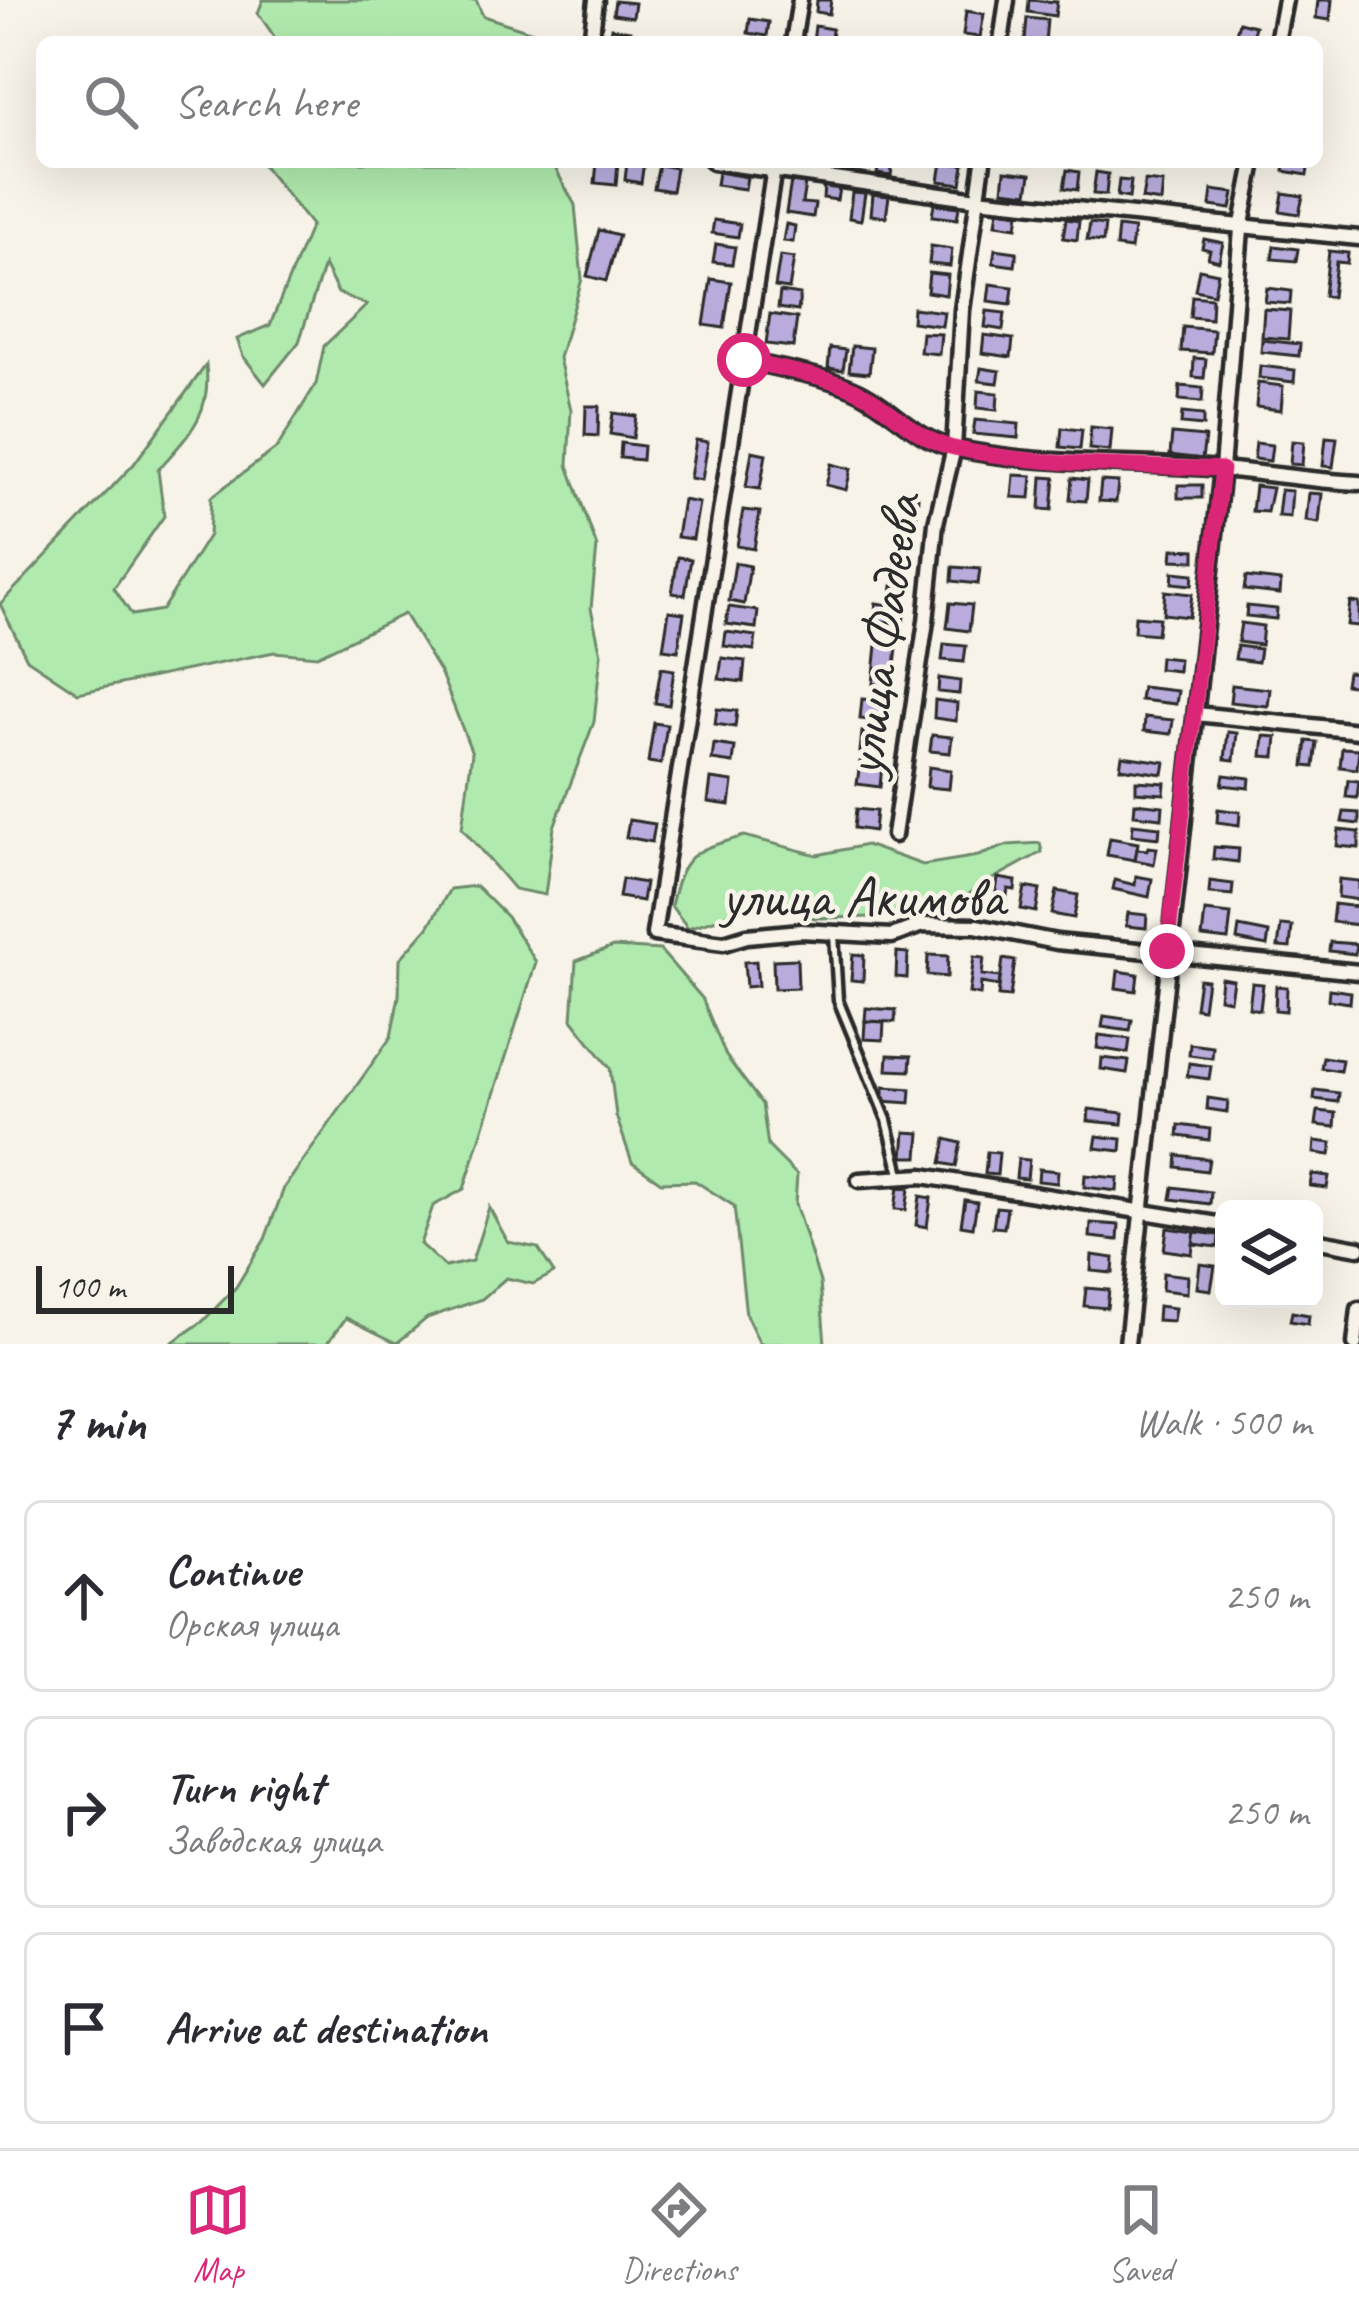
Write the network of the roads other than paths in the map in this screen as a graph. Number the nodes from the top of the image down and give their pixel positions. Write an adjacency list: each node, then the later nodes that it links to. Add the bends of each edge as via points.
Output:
1 (596, 0): 5 (street)
2 (800, 0): 6 (street)
3 (1007, 0): 7 (street)
4 (1285, 0): 8 (street)
5 (592, 36)
6 (795, 36)
7 (1001, 36)
8 (1278, 36)
9 (774, 168): 16 (street)
10 (786, 168): 13 (street)
11 (982, 168): 13 (street, улица Фадеева)
12 (1253, 168): 14 (street)
13 (977, 199): 14 (street); 17 (street, улица Фадеева)
14 (1241, 229): 15 (street); 18 (street)
15 (1359, 238)
16 (744, 360): 17 (street, via 855,390 922,438); 23 (street, улица Акимова, via 654,934 724,943)
17 (954, 448): 18 (street); 22 (street, улица Фадеева, via 936,523)
18 (1222, 469): 19 (street); 20 (street)
19 (1359, 483)
20 (1196, 713): 21 (street); 24 (street)
21 (1359, 730)
22 (894, 835)
23 (834, 933): 24 (street, улица Акимова, via 976,926); 26 (lane, via 838,1000)
24 (1167, 951): 25 (street, улица Акимова); 28 (street)
25 (1359, 972)
26 (901, 1178): 27 (street); 28 (street)
27 (859, 1180)
28 (1140, 1211): 29 (street); 33 (street)
29 (1215, 1224)
30 (1323, 1242): 31 (street)
31 (1359, 1248)
32 (1359, 1310): 34 (street)
33 (1127, 1344)
34 (1355, 1344)

